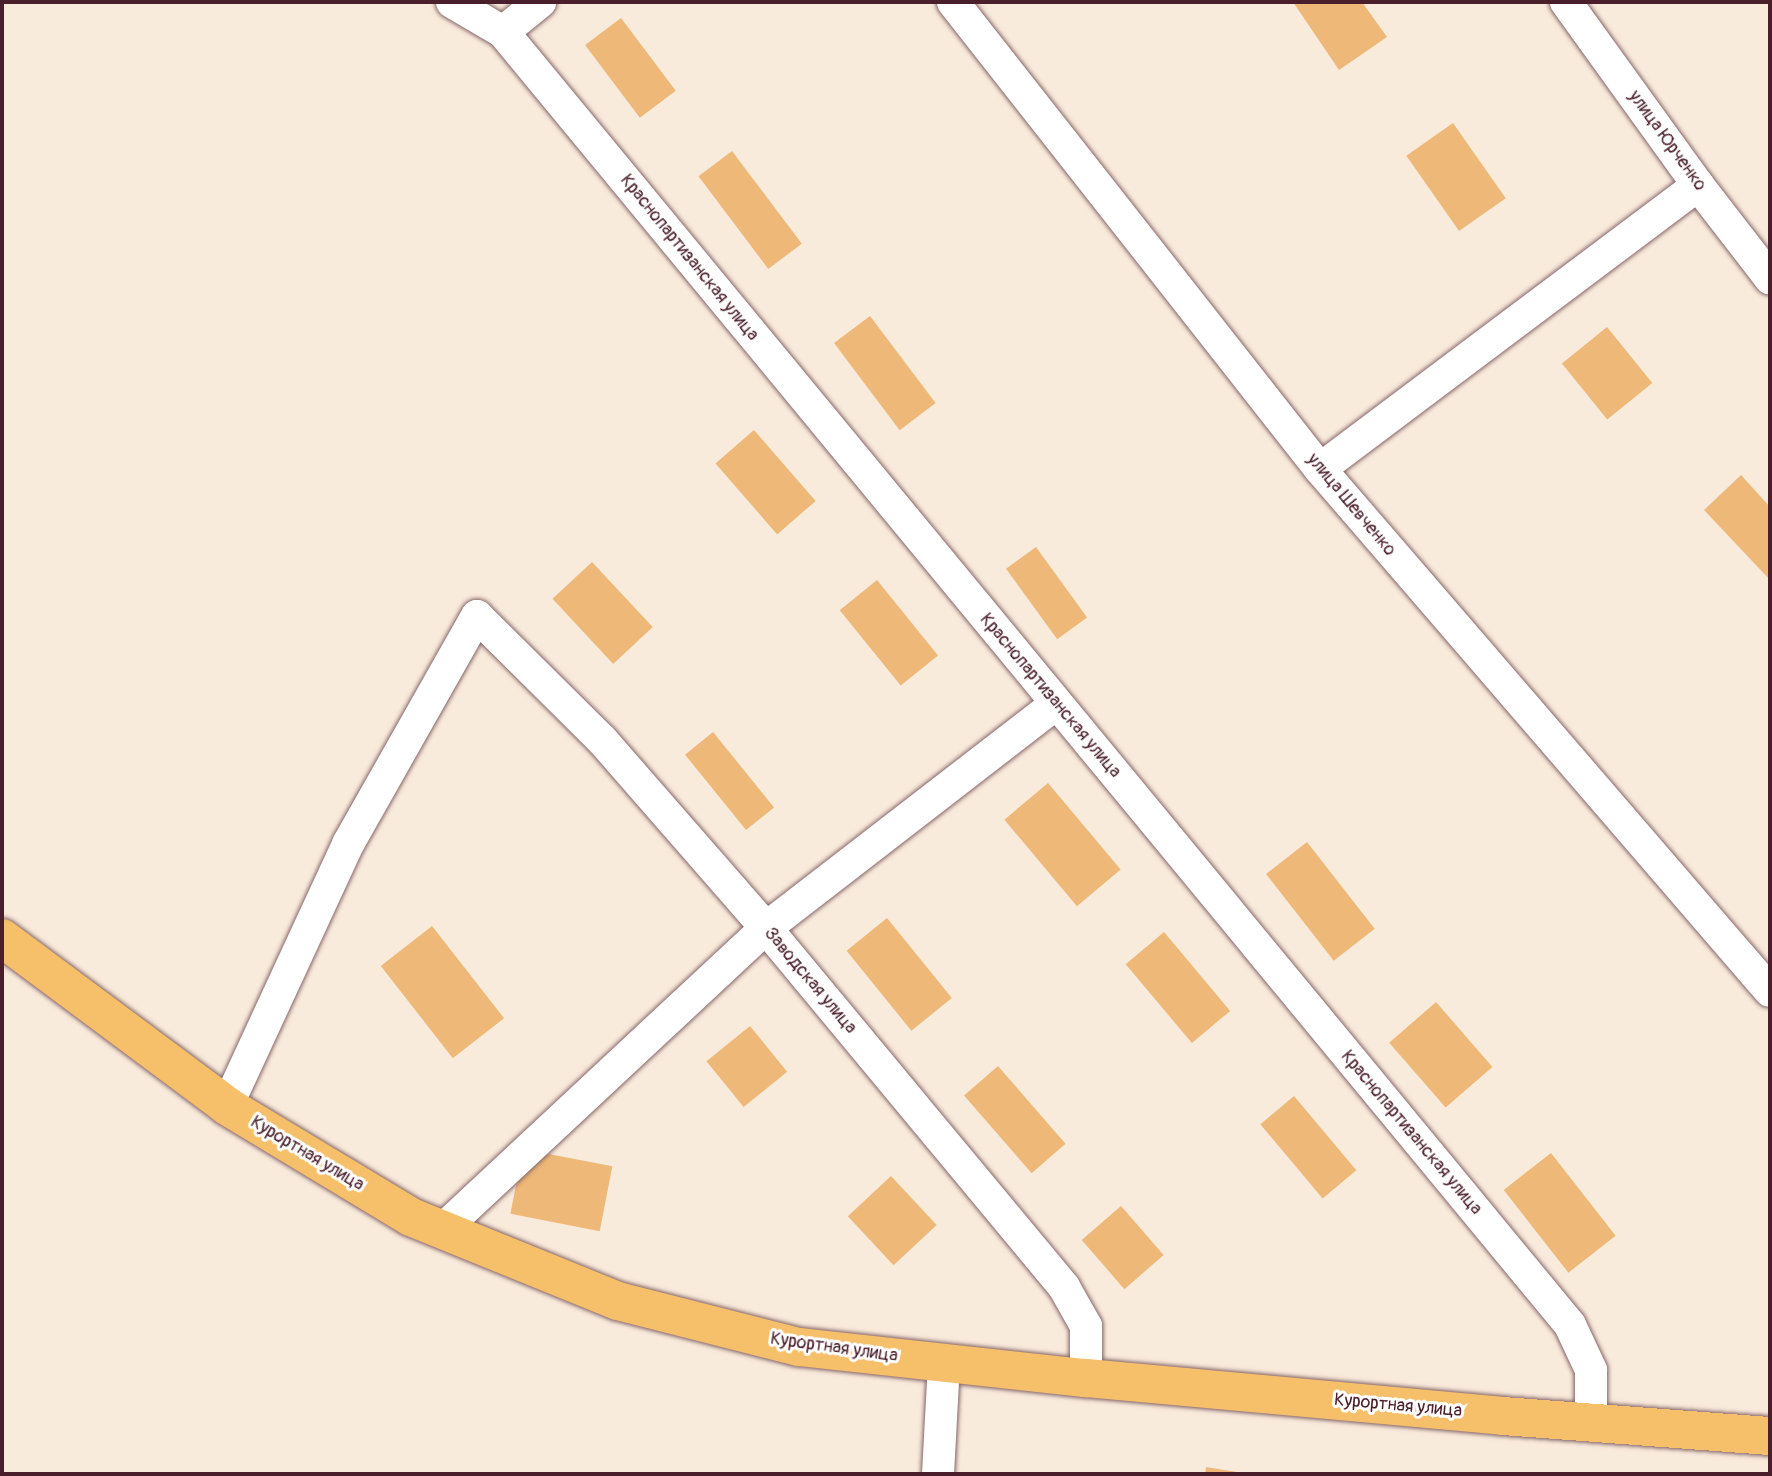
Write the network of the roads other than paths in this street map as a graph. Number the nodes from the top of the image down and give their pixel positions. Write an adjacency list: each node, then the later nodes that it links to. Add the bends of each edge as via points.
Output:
1 (452, 2): 5 (street, Краснопартизанская улица)
2 (540, 2): 5 (street)
3 (953, 2): 8 (street, улица Шевченко)
4 (1566, 2): 6 (street, улица Юрченко)
5 (503, 32): 9 (street, Краснопартизанская улица)
6 (1698, 185): 7 (street, улица Юрченко); 8 (street)
7 (1770, 278)
8 (1320, 469): 12 (street, улица Шевченко)
9 (1056, 704): 10 (street); 17 (street, Краснопартизанская улица, via 1570,1325 1591,1370)
10 (766, 928): 13 (street, Заводская улица, via 603,741 477,616 348,844); 14 (street); 16 (street, Заводская улица, via 1064,1287 1086,1326)
11 (2, 938): 13 (main road, Курортная улица)
12 (1770, 990)
13 (227, 1106): 14 (main road, Курортная улица, via 411,1217)
14 (442, 1230): 15 (main road, Курортная улица, via 618,1301 799,1347)
15 (944, 1363): 16 (main road, Курортная улица); 19 (street)
16 (1086, 1378): 17 (main road, Курортная улица)
17 (1591, 1423): 18 (main road, Курортная улица)
18 (1770, 1436)
19 (938, 1474)

